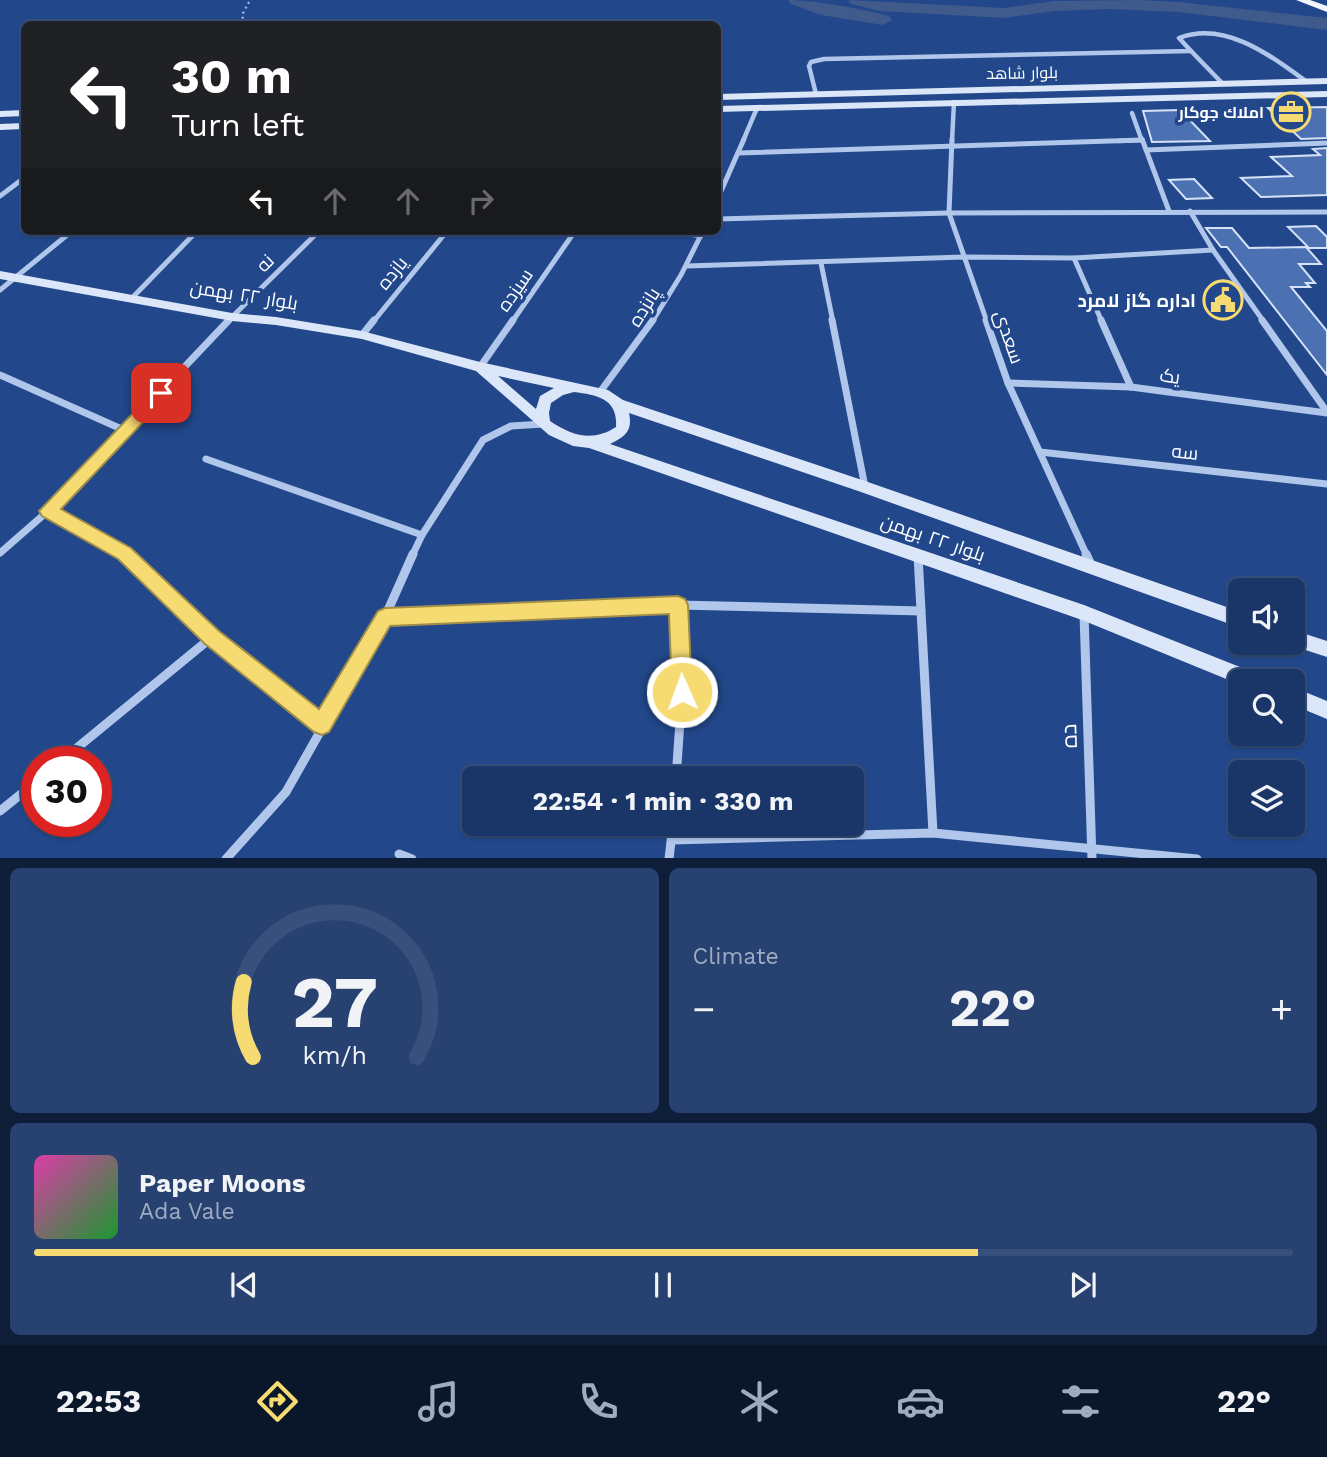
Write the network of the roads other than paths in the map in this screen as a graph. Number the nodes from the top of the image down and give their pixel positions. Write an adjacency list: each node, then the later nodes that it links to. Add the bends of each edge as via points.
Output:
1 (1301, 0): 2 (main road)
2 (1327, 9)
3 (1191, 51): 5 (street, via 1181,35 1223,35 1260,51); 6 (street); 7 (street, via 824,59 809,66)
4 (1327, 81): 5 (main road, بلوار شاهد)
5 (1307, 82): 6 (main road, بلوار شاهد)
6 (1223, 84): 7 (main road, بلوار شاهد)
7 (817, 94): 9 (main road, بلوار شاهد)
8 (1327, 94): 10 (main road, بلوار شاهد)
9 (721, 97)
10 (954, 102): 11 (main road, بلوار شاهد); 20 (street, سعدی)
11 (757, 108): 12 (main road, بلوار شاهد); 22 (street)
12 (721, 109)
13 (21, 113): 15 (main road)
14 (1132, 113): 18 (street)
15 (0, 114)
16 (21, 126): 17 (main road)
17 (0, 127)
18 (1142, 140): 20 (street); 21 (street)
19 (1327, 143): 21 (street)
20 (952, 146): 22 (street); 29 (street, سعدی)
21 (1146, 150): 26 (street)
22 (737, 153): 24 (street)
23 (21, 180): 25 (street)
24 (721, 191)
25 (0, 196)
26 (1168, 211): 27 (street); 29 (street)
27 (1189, 211): 28 (street); 37 (street)
28 (1327, 212)
29 (949, 213): 30 (street); 38 (street, سعدی)
30 (721, 219)
31 (67, 235): 43 (street)
32 (193, 235): 45 (street)
33 (316, 235): 46 (street, نه)
34 (444, 235): 47 (street, یازده)
35 (572, 235): 48 (street, سیزده)
36 (702, 235): 41 (street, پانزده)
37 (1213, 250): 39 (street); 55 (street)
38 (964, 257): 39 (street); 40 (street); 50 (street, سعدی)
39 (1074, 258): 52 (street)
40 (821, 263): 41 (street); 62 (street)
41 (687, 266): 53 (street, پانزده, via 649,331)
42 (0, 275): 43 (main road, بلوار ۲۲ بهمن)
43 (15, 278): 44 (street); 45 (main road, بلوار ۲۲ بهمن)
44 (0, 290)
45 (132, 298): 46 (main road, بلوار ۲۲ بهمن)
46 (232, 317): 47 (main road, بلوار ۲۲ بهمن); 57 (street, نه)
47 (362, 335): 48 (main road, بلوار ۲۲ بهمن)
48 (480, 367): 51 (main road, بلوار ۲۲ بهمن); 56 (main road, بلوار ۲۲ بهمن)
49 (0, 375): 57 (street)
50 (1008, 383): 52 (street, یک); 59 (street, سعدی)
51 (574, 387): 53 (main road); 56 (main road, via 545,400)
52 (1131, 387): 55 (street, یک)
53 (600, 392): 54 (main road)
54 (621, 405): 58 (main road, via 623,430); 62 (main road, بلوار ۲۲ بهمن)
55 (1327, 413)
56 (544, 425): 58 (main road, via 566,439); 64 (street, via 512,426 483,440)
57 (126, 431): 63 (street, نه)
58 (594, 444): 66 (main road, بلوار ۲۲ بهمن)
59 (1040, 452): 61 (street, سه); 67 (street, سعدی)
60 (206, 459): 64 (street)
61 (1327, 484)
62 (865, 487): 67 (main road, بلوار ۲۲ بهمن)
63 (48, 511): 65 (street, نه); 73 (street, via 124,554)
64 (422, 535): 72 (street)
65 (0, 553)
66 (918, 555): 69 (street); 70 (main road, بلوار ۲۲ بهمن)
67 (1092, 569): 71 (main road, بلوار ۲۲ بهمن)
68 (678, 605): 69 (street); 72 (street); 81 (street, via 682,692)
69 (921, 611): 84 (street)
70 (1084, 613): 76 (main road, بلوار ۲۲ بهمن); 87 (street, ده)
71 (1228, 616)
72 (385, 617): 79 (street)
73 (212, 637): 79 (street); 80 (street)
74 (1305, 642): 75 (main road)
75 (1327, 649)
76 (1228, 671)
77 (1305, 701): 78 (main road)
78 (1327, 710)
79 (322, 725): 89 (street, via 286,792)
80 (79, 746)
81 (677, 766)
82 (21, 794): 83 (street)
83 (0, 811)
84 (933, 833): 86 (street); 87 (street)
85 (672, 836): 86 (street)
86 (672, 840): 91 (street)
87 (1092, 853): 92 (street)
88 (398, 854): 90 (street)
89 (227, 858)
90 (409, 858)
91 (669, 858)
92 (1179, 858)

